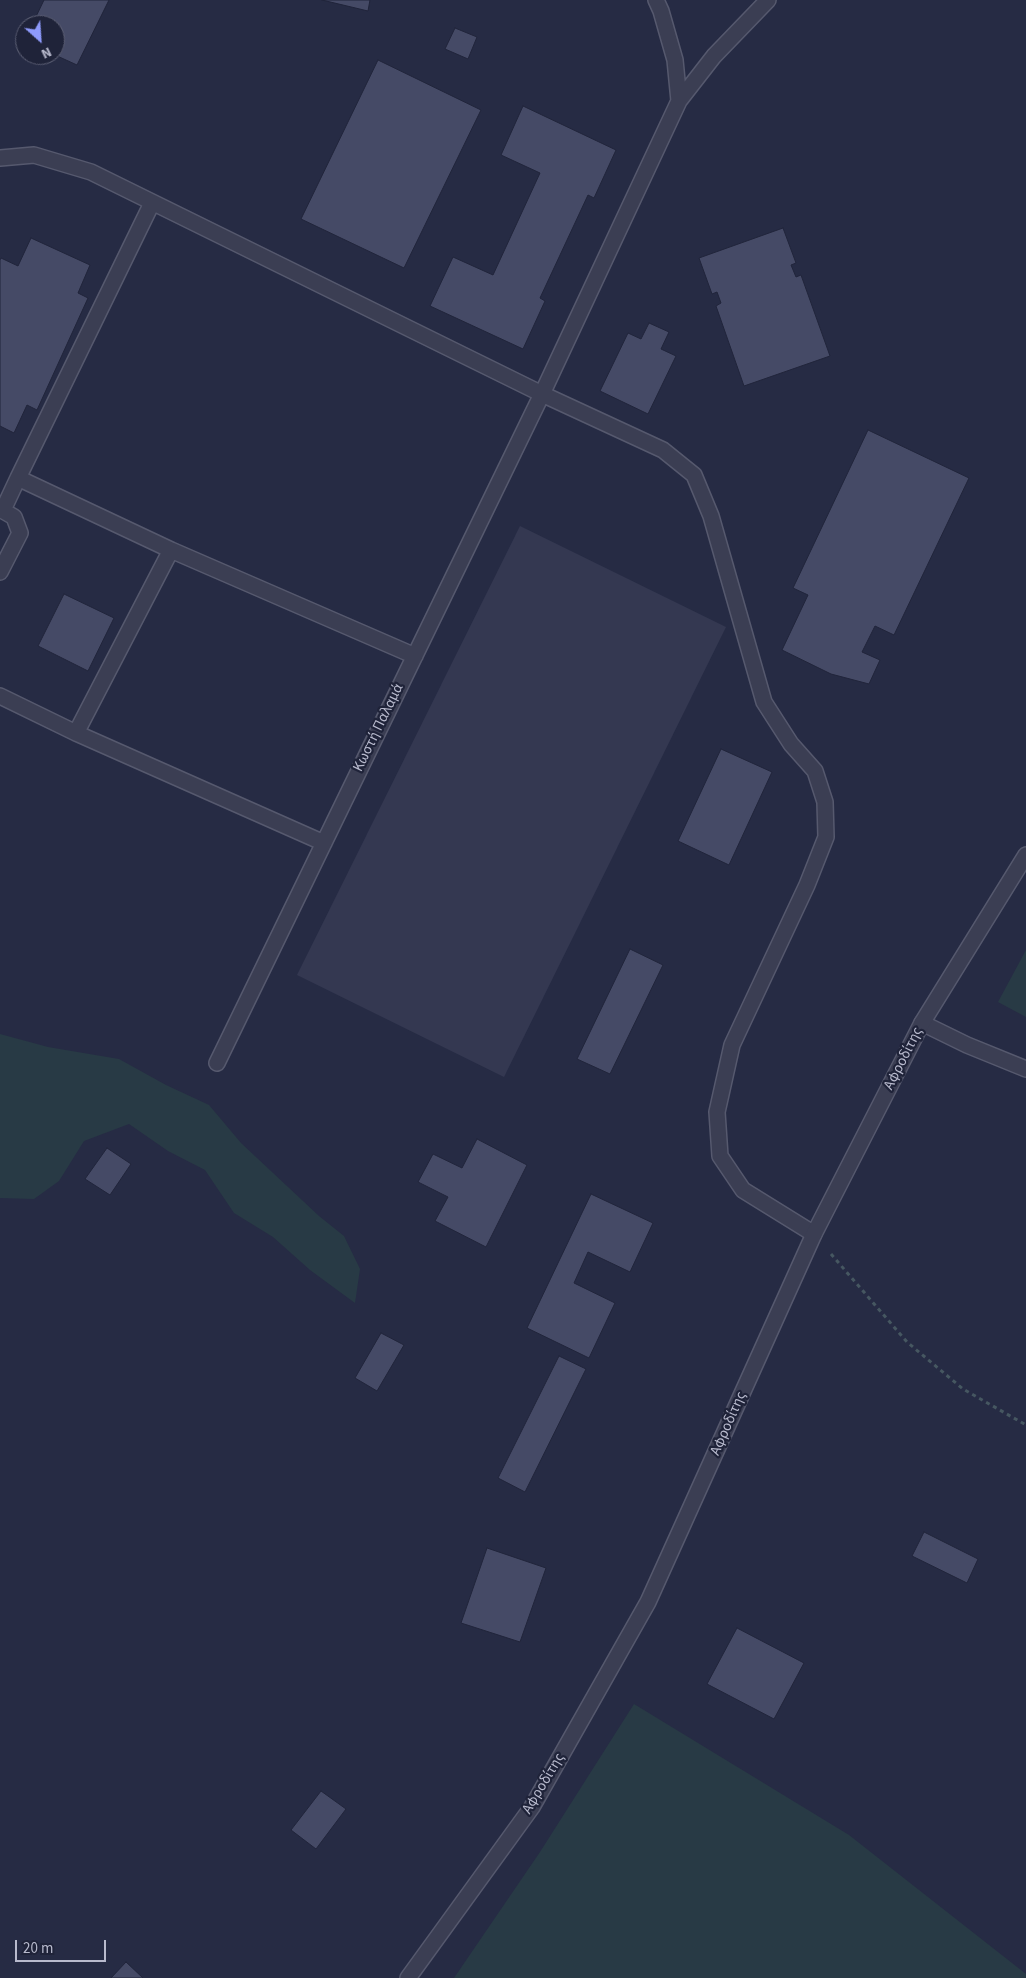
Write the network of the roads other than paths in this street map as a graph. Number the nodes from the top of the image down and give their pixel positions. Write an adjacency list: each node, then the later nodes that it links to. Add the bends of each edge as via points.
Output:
1 (656, 0): 3 (street, via 675,60)
2 (768, 0): 3 (street, Κωστή Παλαμά, via 714,56)
3 (678, 101): 6 (street, Κωστή Παλαμά)
4 (0, 158): 5 (street, via 34,155 91,172)
5 (152, 202): 6 (street); 7 (street)
6 (542, 394): 11 (street, Κωστή Παλαμά); 19 (street, via 663,450 694,475 711,516 764,702 791,744 815,771 825,802 826,837 808,885 732,1045 717,1112 720,1156 743,1190)
7 (18, 478): 8 (street); 9 (street)
8 (1, 510): 10 (street, via 14,517 20,533)
9 (171, 550): 11 (street); 13 (street)
10 (0, 572)
11 (415, 656): 14 (street, Κωστή Παλαμά)
12 (0, 696): 13 (street)
13 (76, 734): 14 (street)
14 (324, 843): 17 (street, Κωστή Παλαμά)
15 (1026, 855): 16 (street, Αφροδίτης)
16 (922, 1023): 18 (street); 19 (street, Αφροδίτης)
17 (217, 1063)
18 (1026, 1069)
19 (814, 1234): 20 (street, Αφροδίτης, via 648,1602 532,1807)
20 (408, 1978)

